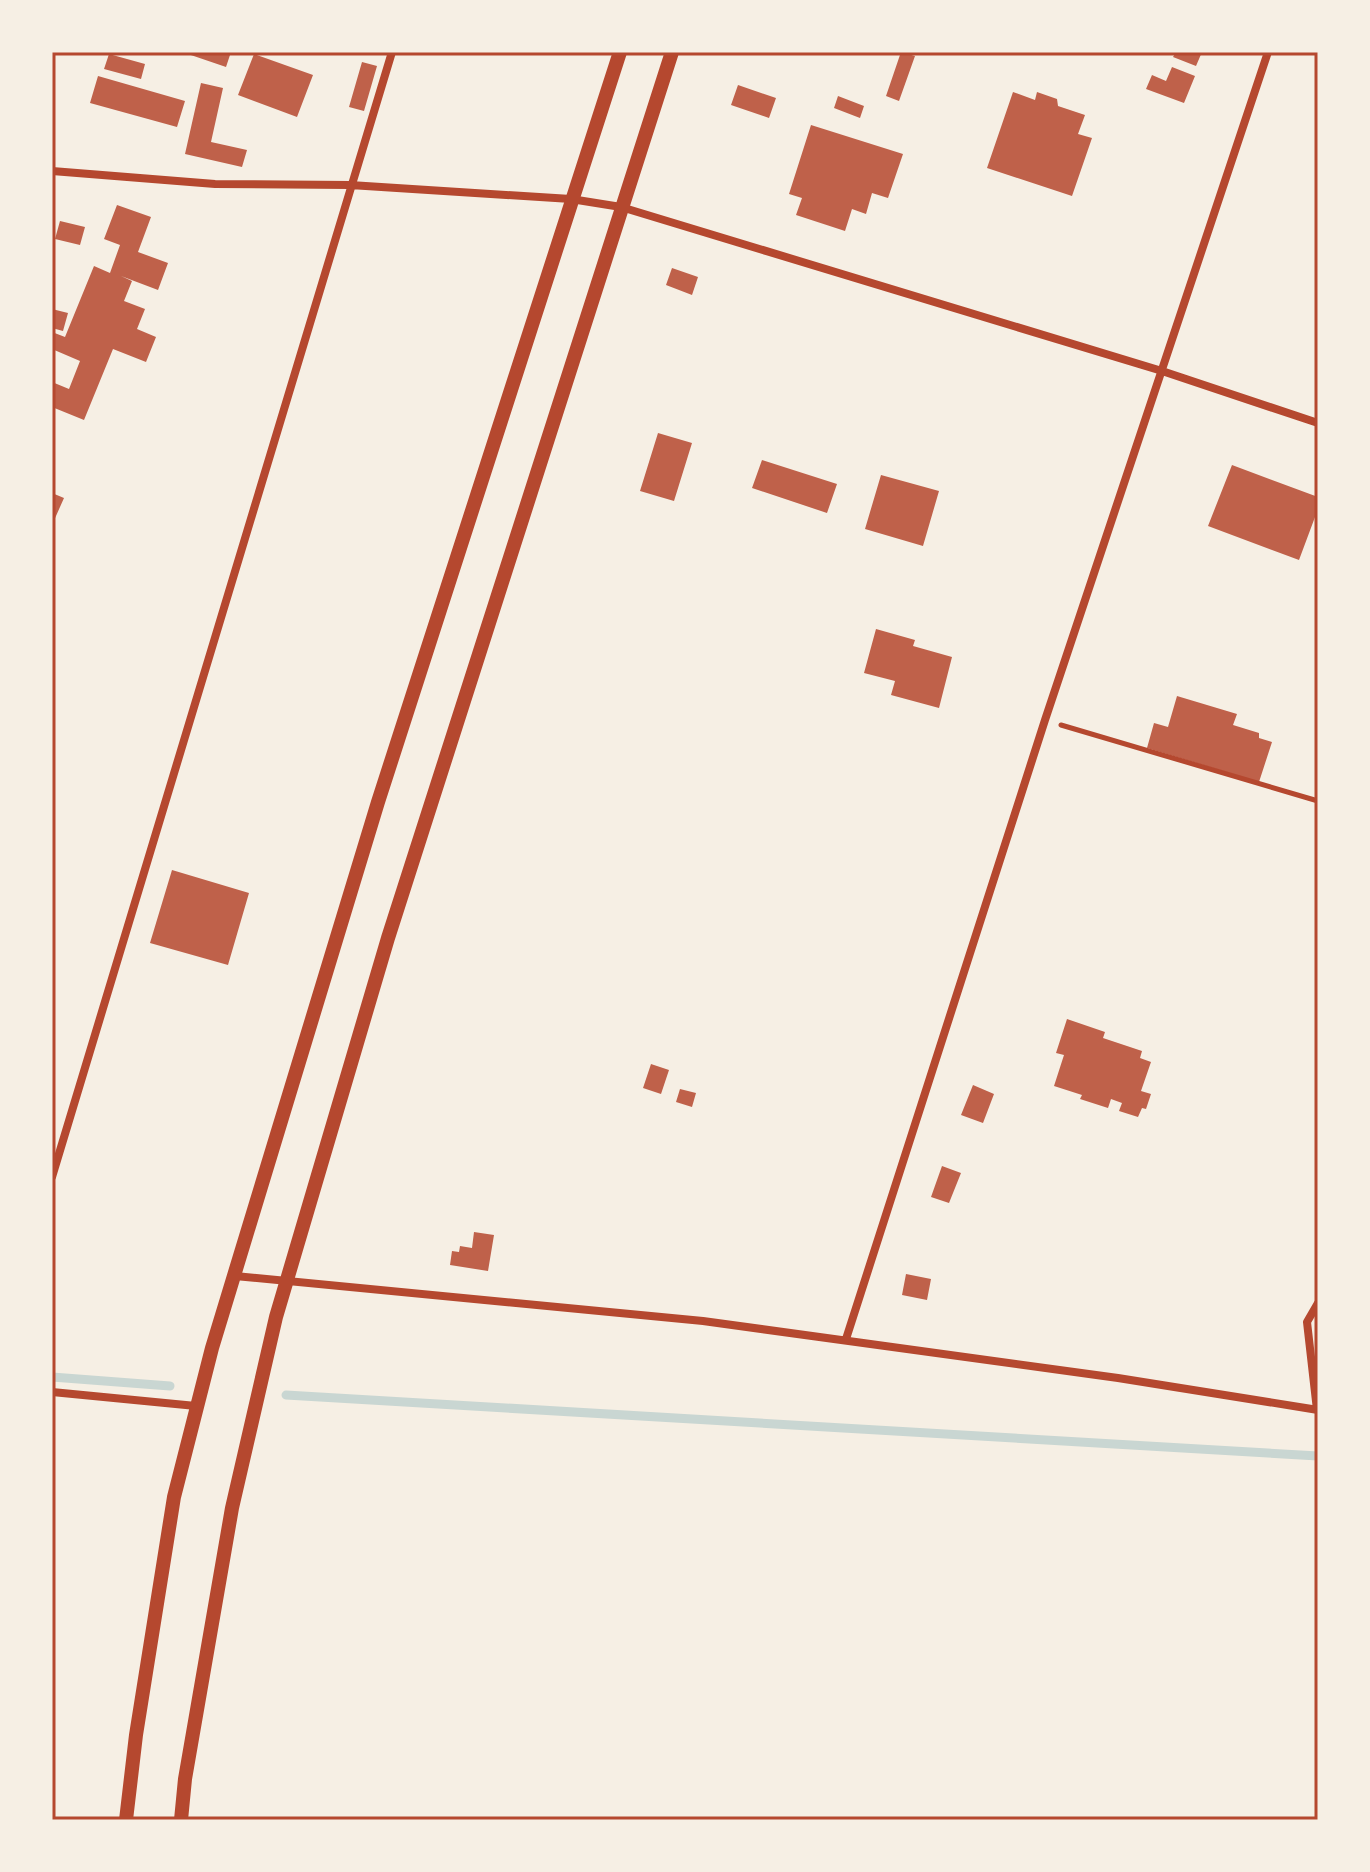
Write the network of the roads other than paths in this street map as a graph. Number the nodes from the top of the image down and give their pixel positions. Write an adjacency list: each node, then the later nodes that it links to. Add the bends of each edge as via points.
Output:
1 (392, 52): 6 (street)
2 (620, 52): 7 (street)
3 (672, 52): 8 (street)
4 (1268, 52): 9 (street)
5 (52, 171): 6 (street, via 215,184)
6 (350, 185): 7 (street); 11 (street)
7 (571, 199): 8 (street); 12 (street, via 378,802)
8 (621, 207): 9 (street); 13 (street, via 388,938)
9 (1162, 371): 10 (street); 15 (street)
10 (1318, 423)
11 (52, 1177)
12 (235, 1276): 13 (street); 17 (street)
13 (286, 1282): 15 (street); 20 (street, via 232,1508)
14 (1318, 1303): 18 (street, via 1307,1322)
15 (846, 1339): 18 (street)
16 (52, 1392): 17 (street)
17 (196, 1406): 19 (street, via 174,1497)
18 (1317, 1410)
19 (126, 1820)
20 (181, 1820)

